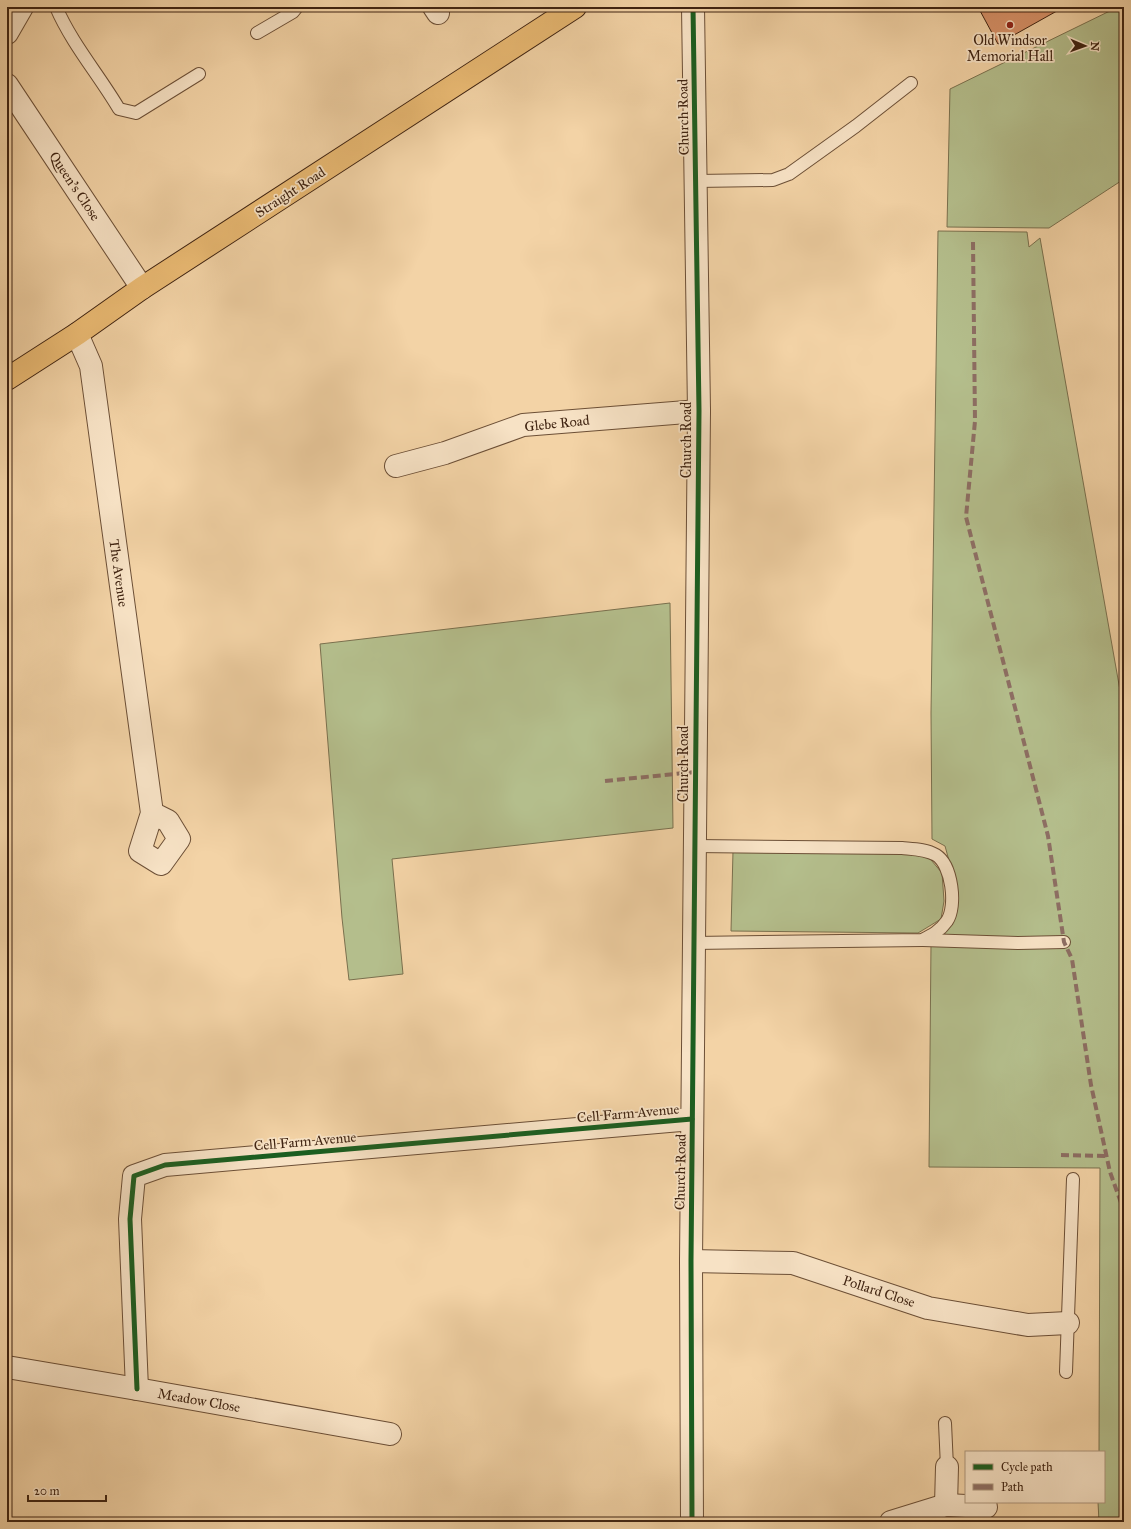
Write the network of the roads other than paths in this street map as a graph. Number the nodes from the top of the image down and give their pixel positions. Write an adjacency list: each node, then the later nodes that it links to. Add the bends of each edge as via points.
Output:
1 (22, 7): 6 (street)
2 (56, 7): 8 (lane, via 63,23 119,110 136,113)
3 (297, 7): 7 (lane, via 293,12)
4 (576, 7): 12 (main road, Straight Road)
5 (693, 7): 11 (street, Church Road)
6 (7, 33)
7 (257, 33)
8 (199, 74)
9 (911, 83): 11 (lane, via 789,174 773,180)
10 (7, 85): 12 (street, Queen's Close)
11 (696, 181): 15 (street, Church Road)
12 (142, 288): 13 (main road, Straight Road)
13 (77, 334): 14 (main road, Straight Road); 17 (street, The Avenue, via 91,366)
14 (7, 380)
15 (699, 411): 16 (street, Glebe Road, via 523,425 445,453); 18 (street, Church Road)
16 (396, 466)
17 (152, 813)
18 (695, 846): 19 (lane, via 902,848 937,855 947,869 952,887 951,909 948,920 938,932); 21 (street, Church Road)
19 (922, 940): 20 (lane); 21 (lane)
20 (1064, 942)
21 (694, 943): 22 (street, Church Road)
22 (692, 1119): 24 (street, Church Road); 28 (street, Cell Farm Avenue, via 165,1165 134,1176 130,1219)
23 (1073, 1179): 25 (lane)
24 (691, 1261): 25 (street, Pollard Close, via 793,1263 928,1308 1028,1325); 34 (street, Church Road)
25 (1068, 1324): 27 (lane)
26 (7, 1367): 28 (street, Meadow Close)
27 (1066, 1372)
28 (137, 1389): 30 (street, Meadow Close)
29 (945, 1423): 31 (lane)
30 (390, 1434)
31 (947, 1467): 32 (street)
32 (946, 1505): 33 (street); 35 (street)
33 (986, 1507)
34 (692, 1522)
35 (891, 1522)

